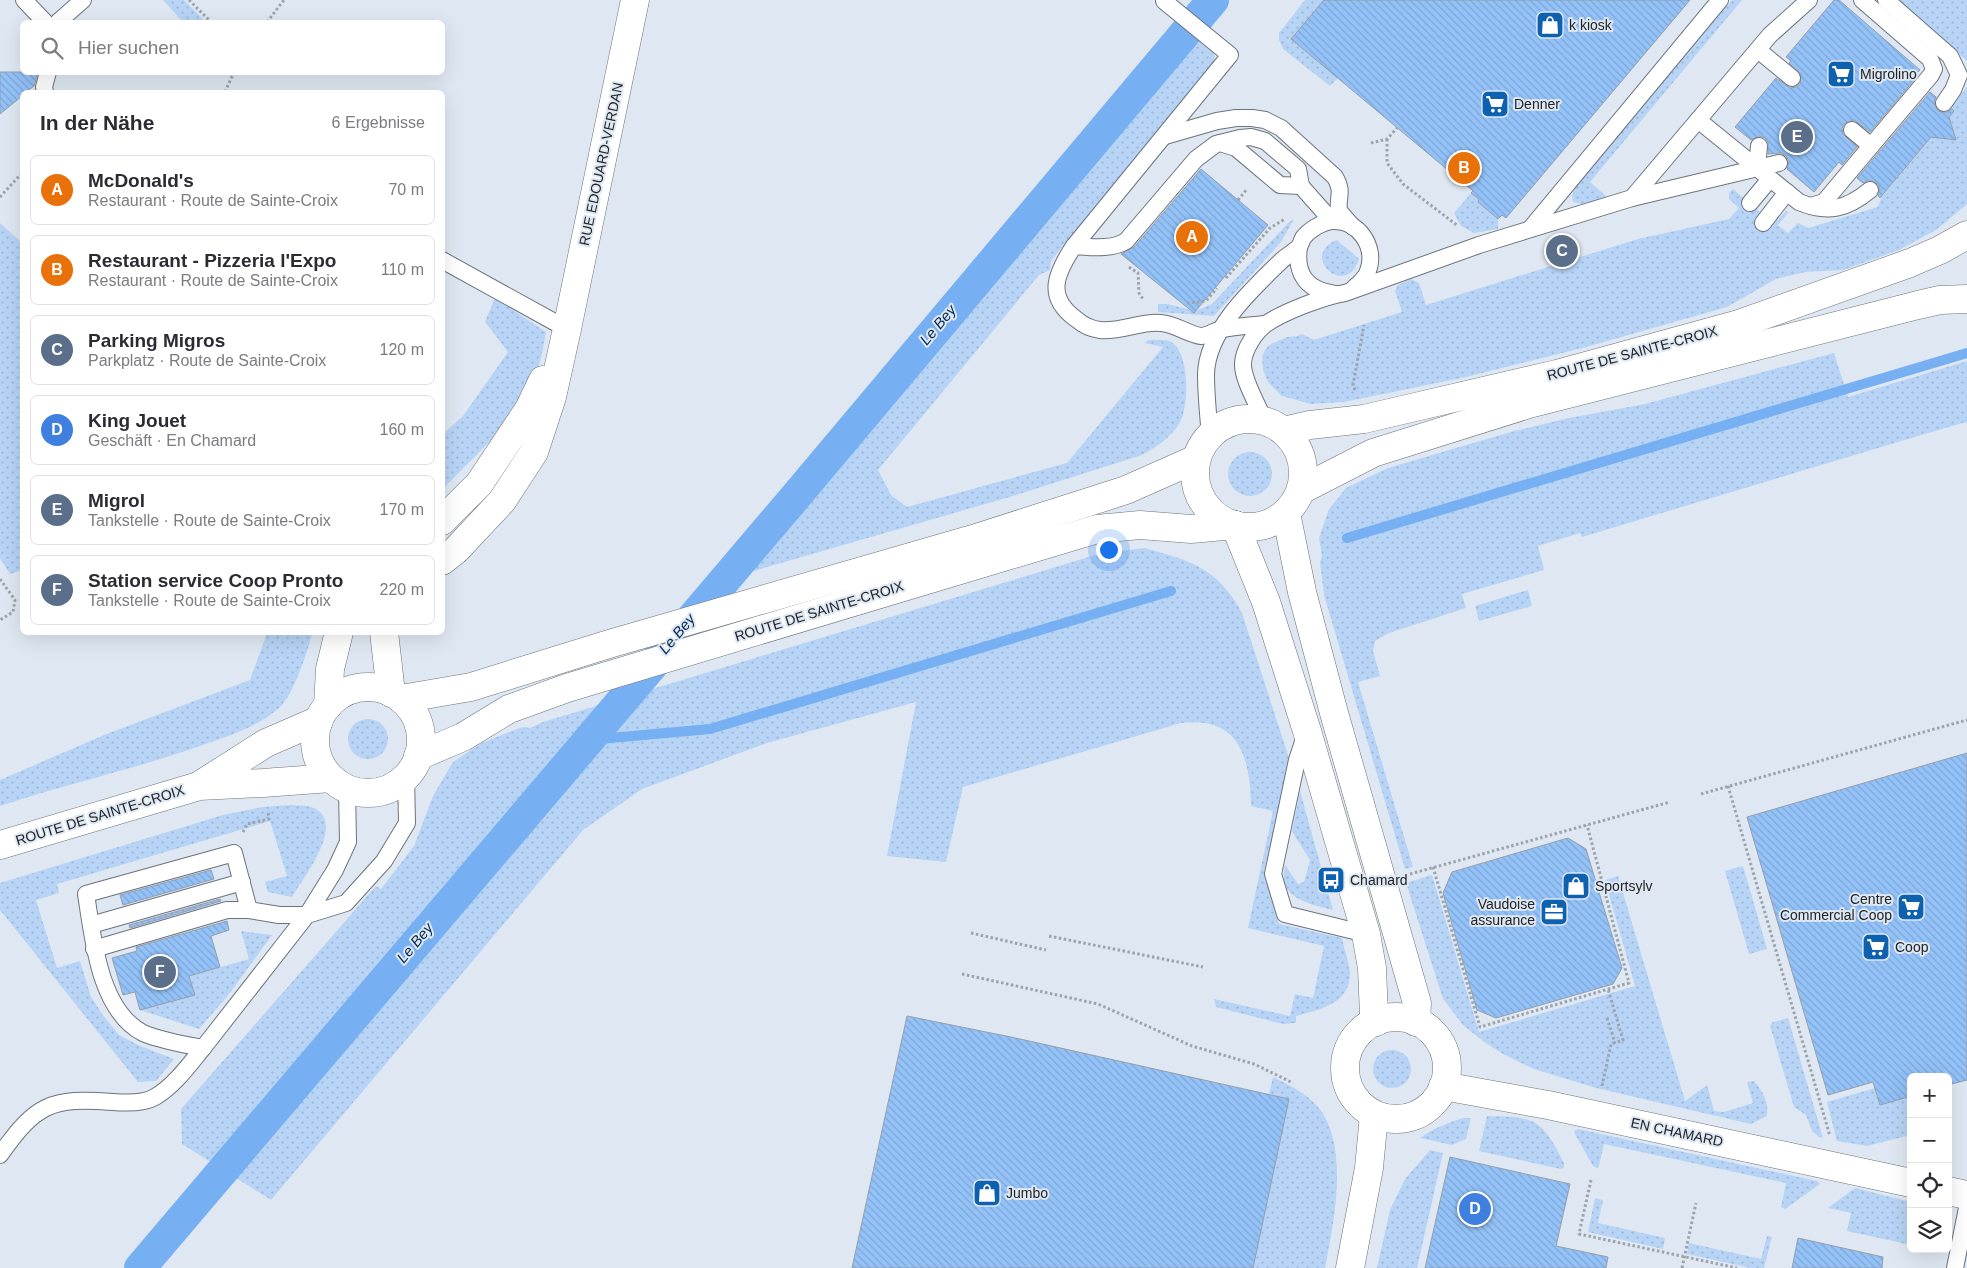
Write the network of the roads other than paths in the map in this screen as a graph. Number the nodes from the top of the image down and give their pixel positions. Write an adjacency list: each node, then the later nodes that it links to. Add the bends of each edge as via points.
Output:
1 (24, 0): 9 (lane)
2 (83, 0): 10 (lane)
3 (635, 0): 42 (main road, RUE EDOUARD-VERDAN)
4 (1720, 0): 33 (lane)
5 (1809, 0): 11 (lane)
6 (1862, 0): 21 (lane, via 1930,59 1934,69)
7 (1886, 0): 15 (lane, via 1950,56 1959,75)
8 (1164, 1): 18 (lane, via 1225,51)
9 (43, 20)
10 (60, 20)
11 (1758, 50): 13 (lane); 16 (lane)
12 (48, 75): 14 (lane)
13 (1792, 78)
14 (45, 90)
15 (1944, 103)
16 (1698, 120): 23 (lane); 27 (lane)
17 (1852, 130): 21 (lane)
18 (1165, 136): 32 (lane, via 1236,118 1273,123 1335,177 1341,193 1339,211); 35 (lane)
19 (1220, 142): 25 (lane, via 1236,148 1280,184); 25 (lane, via 1251,137 1265,141 1298,169); 35 (lane, via 1196,158 1121,245)
20 (1758, 146): 23 (lane)
21 (1871, 146): 28 (lane, via 1824,202)
22 (1779, 163): 23 (lane)
23 (1757, 168): 24 (lane); 27 (lane)
24 (1770, 179): 28 (lane); 29 (lane)
25 (1302, 186): 30 (lane)
26 (1870, 190): 28 (lane, via 1854,203 1828,209)
27 (1632, 198): 33 (lane)
28 (1799, 200): 31 (lane)
29 (1750, 203)
30 (1332, 221): 32 (lane); 36 (lane, via 1310,231)
31 (1763, 223)
32 (1354, 228): 38 (lane, via 1366,240 1371,261 1363,281)
33 (1530, 229): 38 (lane)
34 (1967, 235): 46 (main road, ROUTE DE SAINTE-CROIX, via 1910,263 1738,324 1557,374 1364,419)
35 (1074, 246): 44 (lane, via 1060,271 1058,302 1078,321 1100,330 1162,323)
36 (1299, 247): 39 (lane, via 1298,265 1306,281 1323,292); 43 (lane, via 1256,287)
37 (445, 262): 42 (lane)
38 (1354, 288): 39 (lane)
39 (1335, 294): 41 (lane)
40 (1967, 299): 49 (main road, ROUTE DE SAINTE-CROIX, via 1918,305 1529,404 1373,453)
41 (1265, 324): 43 (lane); 46 (lane, via 1251,340 1243,362 1244,374)
42 (568, 329): 51 (main road, via 529,409 479,484); 53 (main road, via 552,397 534,452 502,501)
43 (1221, 329): 44 (lane); 45 (lane)
44 (1202, 336): 45 (lane)
45 (1209, 358): 47 (lane, via 1206,373)
46 (1274, 426): 47 (main road, via 1245,418 1226,424); 49 (main road, via 1295,444 1302,458 1304,475)
47 (1210, 435): 48 (main road)
48 (1196, 459): 52 (main road, via 1198,492 1219,518); 56 (main road, ROUTE DE SAINTE-CROIX, via 1126,490 973,539 471,687)
49 (1301, 490): 50 (main road)
50 (1286, 513): 52 (main road, via 1271,523 1253,527); 70 (main road, via 1302,592 1417,1003)
51 (445, 519)
52 (1235, 525): 58 (main road, via 1266,602); 59 (main road, ROUTE DE SAINTE-CROIX, via 1192,529 1140,526 1097,529 567,688 509,709)
53 (445, 559)
54 (338, 635): 57 (main road)
55 (385, 635): 56 (main road)
56 (396, 696): 57 (main road, via 374,688 357,688 341,694); 59 (main road, via 410,708 420,731 420,744)
57 (323, 713): 60 (main road, via 315,735 316,751 321,766); 61 (main road, ROUTE DE SAINTE-CROIX, via 266,743)
58 (1307, 731): 67 (main road); 67 (lane, via 1273,874 1285,914)
59 (412, 766): 60 (main road, via 394,786 379,792 362,793); 65 (lane, via 407,823 384,861 346,903)
60 (339, 783): 61 (main road, ROUTE DE SAINTE-CROIX); 65 (lane, via 348,842 335,870)
61 (199, 786): 62 (main road, ROUTE DE SAINTE-CROIX)
62 (0, 845)
63 (242, 882): 64 (lane); 66 (lane); 66 (lane, via 234,853 86,894)
64 (249, 910): 65 (lane, via 279,915); 68 (lane, via 227,910)
65 (307, 914): 71 (lane)
66 (91, 926): 68 (lane)
67 (1366, 934): 69 (main road)
68 (94, 949): 71 (lane, via 107,988 121,1015 143,1032)
69 (1376, 1022): 70 (main road, via 1396,1017); 73 (main road, via 1362,1030 1351,1044 1345,1060 1345,1077 1351,1093 1362,1107)
70 (1416, 1022): 72 (main road, via 1431,1032 1442,1048 1446,1067)
71 (203, 1048): 74 (lane, via 175,1081 154,1098 128,1103 85,1100 50,1105 32,1116)
72 (1443, 1086): 73 (main road, via 1432,1104 1416,1115 1391,1119); 75 (main road, EN CHAMARD)
73 (1374, 1115): 79 (main road, via 1369,1168)
74 (0, 1155)
75 (1907, 1181)
76 (1952, 1192): 77 (main road)
77 (1967, 1195)
78 (1967, 1208): 80 (lane)
79 (1350, 1268)
80 (1955, 1268)

